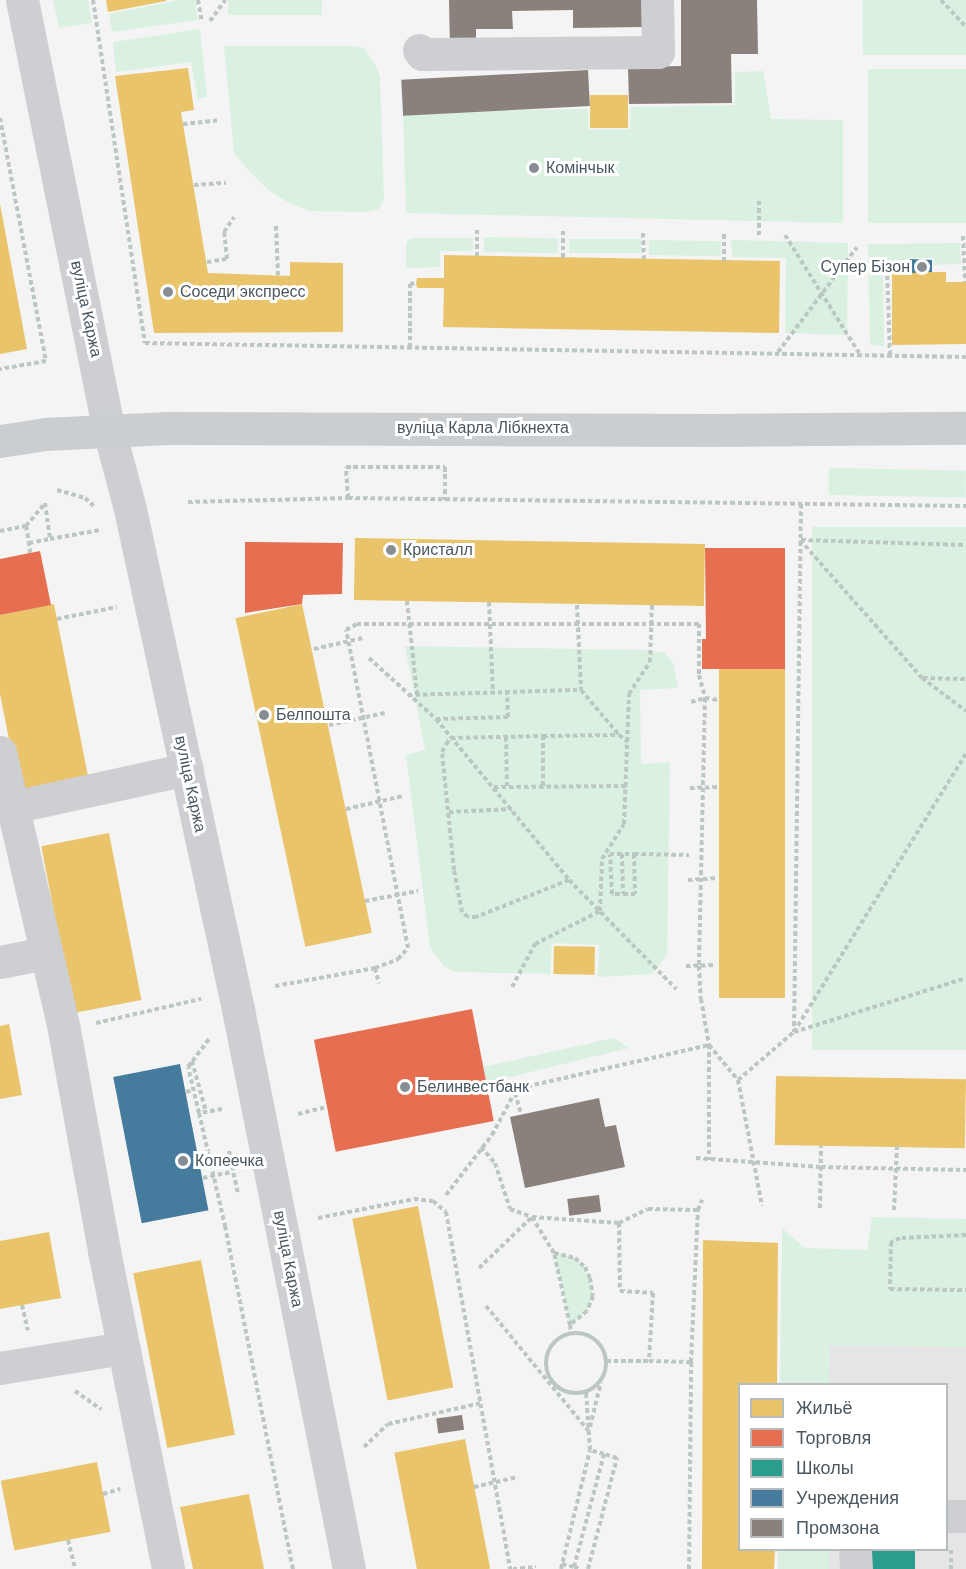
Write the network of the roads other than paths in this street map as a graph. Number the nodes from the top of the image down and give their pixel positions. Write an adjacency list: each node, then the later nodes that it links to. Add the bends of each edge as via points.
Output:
1 (22, 0): 5 (street, вуліца Каржа)
2 (657, 0): 3 (street, via 658,52 422,54)
3 (419, 50)
4 (966, 428): 5 (main road, вуліца Карла Лібкнехта)
5 (109, 430): 6 (main road, вуліца Карла Лібкнехта); 8 (street, вуліца Каржа)
6 (0, 441)
7 (0, 752): 9 (street)
8 (187, 770): 9 (street); 18 (street, вуліца Каржа)
9 (13, 807): 10 (street)
10 (45, 953): 11 (street); 12 (street, via 64,1030)
11 (0, 962)
12 (123, 1348): 13 (street); 17 (street)
13 (0, 1368)
14 (948, 1516): 15 (street)
15 (966, 1516)
16 (855, 1551): 19 (street)
17 (168, 1569)
18 (349, 1569)
19 (856, 1569)

